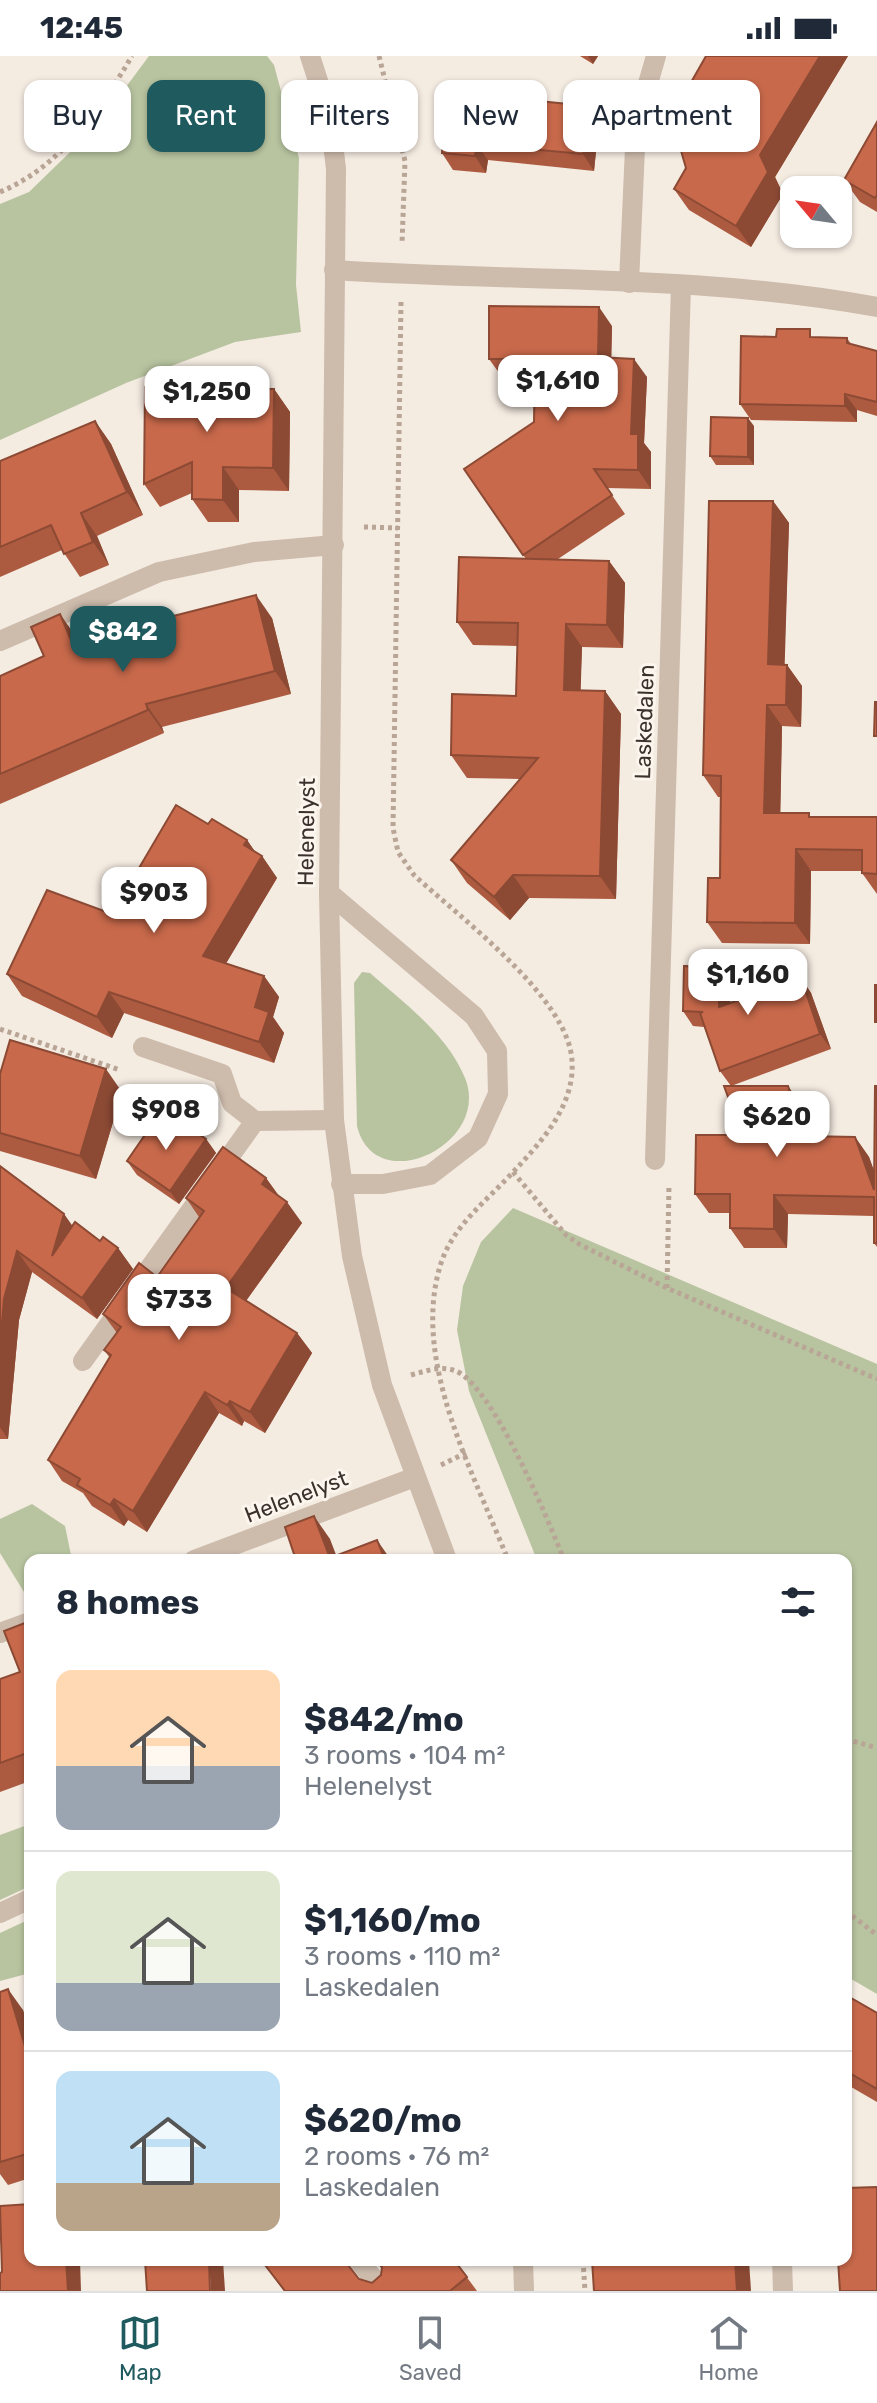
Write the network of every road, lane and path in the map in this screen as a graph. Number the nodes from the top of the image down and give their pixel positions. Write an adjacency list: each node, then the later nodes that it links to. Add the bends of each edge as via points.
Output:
1 (132, 56): 5 (path, via 105,102 63,149 22,183)
2 (310, 56): 6 (street, Helenelyst, via 330,118 335,156)
3 (379, 56): 7 (path, via 405,161)
4 (656, 56): 8 (street, via 636,125)
5 (0, 192)
6 (334, 270): 7 (street); 11 (street, Helenelyst)
7 (401, 275): 8 (street); 18 (path, via 393,828 398,852 414,875 541,993 564,1028 572,1061 566,1098 549,1133)
8 (629, 283): 9 (street)
9 (681, 285): 10 (street); 17 (street, Laskedalen)
10 (877, 307)
11 (334, 545): 12 (street, via 254,552 159,572); 13 (street, Helenelyst)
12 (0, 641)
13 (329, 893): 15 (street, Helenelyst); 19 (street, via 474,1016 497,1051 498,1094 478,1138 430,1175 383,1184)
14 (143, 1047): 16 (street, via 222,1074 232,1103)
15 (334, 1120): 16 (street); 19 (street, Helenelyst)
16 (255, 1121): 21 (street)
17 (655, 1160): 20 (path, via 671,1188)
18 (513, 1172): 20 (path, via 566,1235); 22 (path, via 458,1228 439,1269 431,1315)
19 (341, 1184): 24 (street, Helenelyst, via 382,1385)
20 (667, 1288): 23 (path)
21 (83, 1361)
22 (435, 1368): 27 (path); 28 (path, via 456,1370 484,1395)
23 (877, 1379)
24 (415, 1477): 25 (street, Helenelyst); 26 (street, Helenelyst)
25 (210, 1554)
26 (445, 1554)
27 (506, 1554)
28 (561, 1554)
29 (24, 1624): 30 (street)
30 (0, 1633)
31 (852, 1741): 32 (path)
32 (877, 1748)
33 (24, 1902): 34 (street)
34 (0, 1913)
35 (852, 1916): 36 (path)
36 (877, 1935)
37 (363, 2266): 41 (street)
38 (523, 2266): 42 (street)
39 (583, 2266): 43 (path)
40 (782, 2266): 44 (street)
41 (384, 2291)
42 (524, 2291)
43 (585, 2291)
44 (783, 2291)

